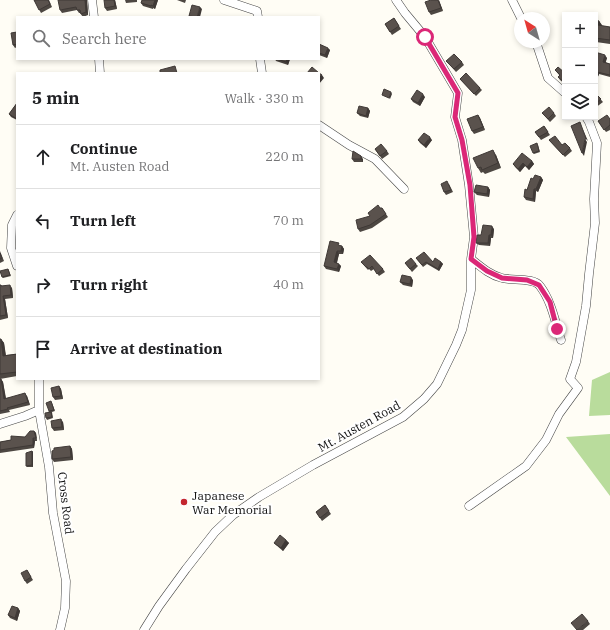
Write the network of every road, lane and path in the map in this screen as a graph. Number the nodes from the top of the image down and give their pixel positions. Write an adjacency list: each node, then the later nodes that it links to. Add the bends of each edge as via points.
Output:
1 (92, 0): 6 (street)
2 (224, 0): 7 (street, via 257,12)
3 (396, 0): 18 (street, Mt. Austen Road, via 425,37 458,93 455,117 470,185 474,237)
4 (512, 0): 5 (street)
5 (518, 12)
6 (94, 16)
7 (258, 16)
8 (538, 48): 13 (street, via 548,78)
9 (99, 60): 11 (street)
10 (260, 60): 12 (street)
11 (100, 72)
12 (262, 72)
13 (562, 90)
14 (588, 120): 24 (street, via 597,143 595,223 586,306 576,362 570,379 578,388 559,414 546,440 526,466)
15 (320, 126): 16 (street, via 375,159)
16 (404, 189)
17 (16, 217): 19 (street, via 12,225 11,248)
18 (471, 259): 20 (street, via 502,278 527,280 539,285 550,302); 26 (street, Mt. Austen Road, via 471,290 462,330 438,384 403,418 313,465 233,515 215,532 186,569 158,606)
19 (16, 263)
20 (561, 340)
21 (39, 380): 22 (street, Cross Road)
22 (39, 410): 23 (street); 25 (street, Cross Road, via 49,467 53,513 66,581 65,608)
23 (0, 424)
24 (469, 506)
25 (60, 630)
26 (144, 630)

